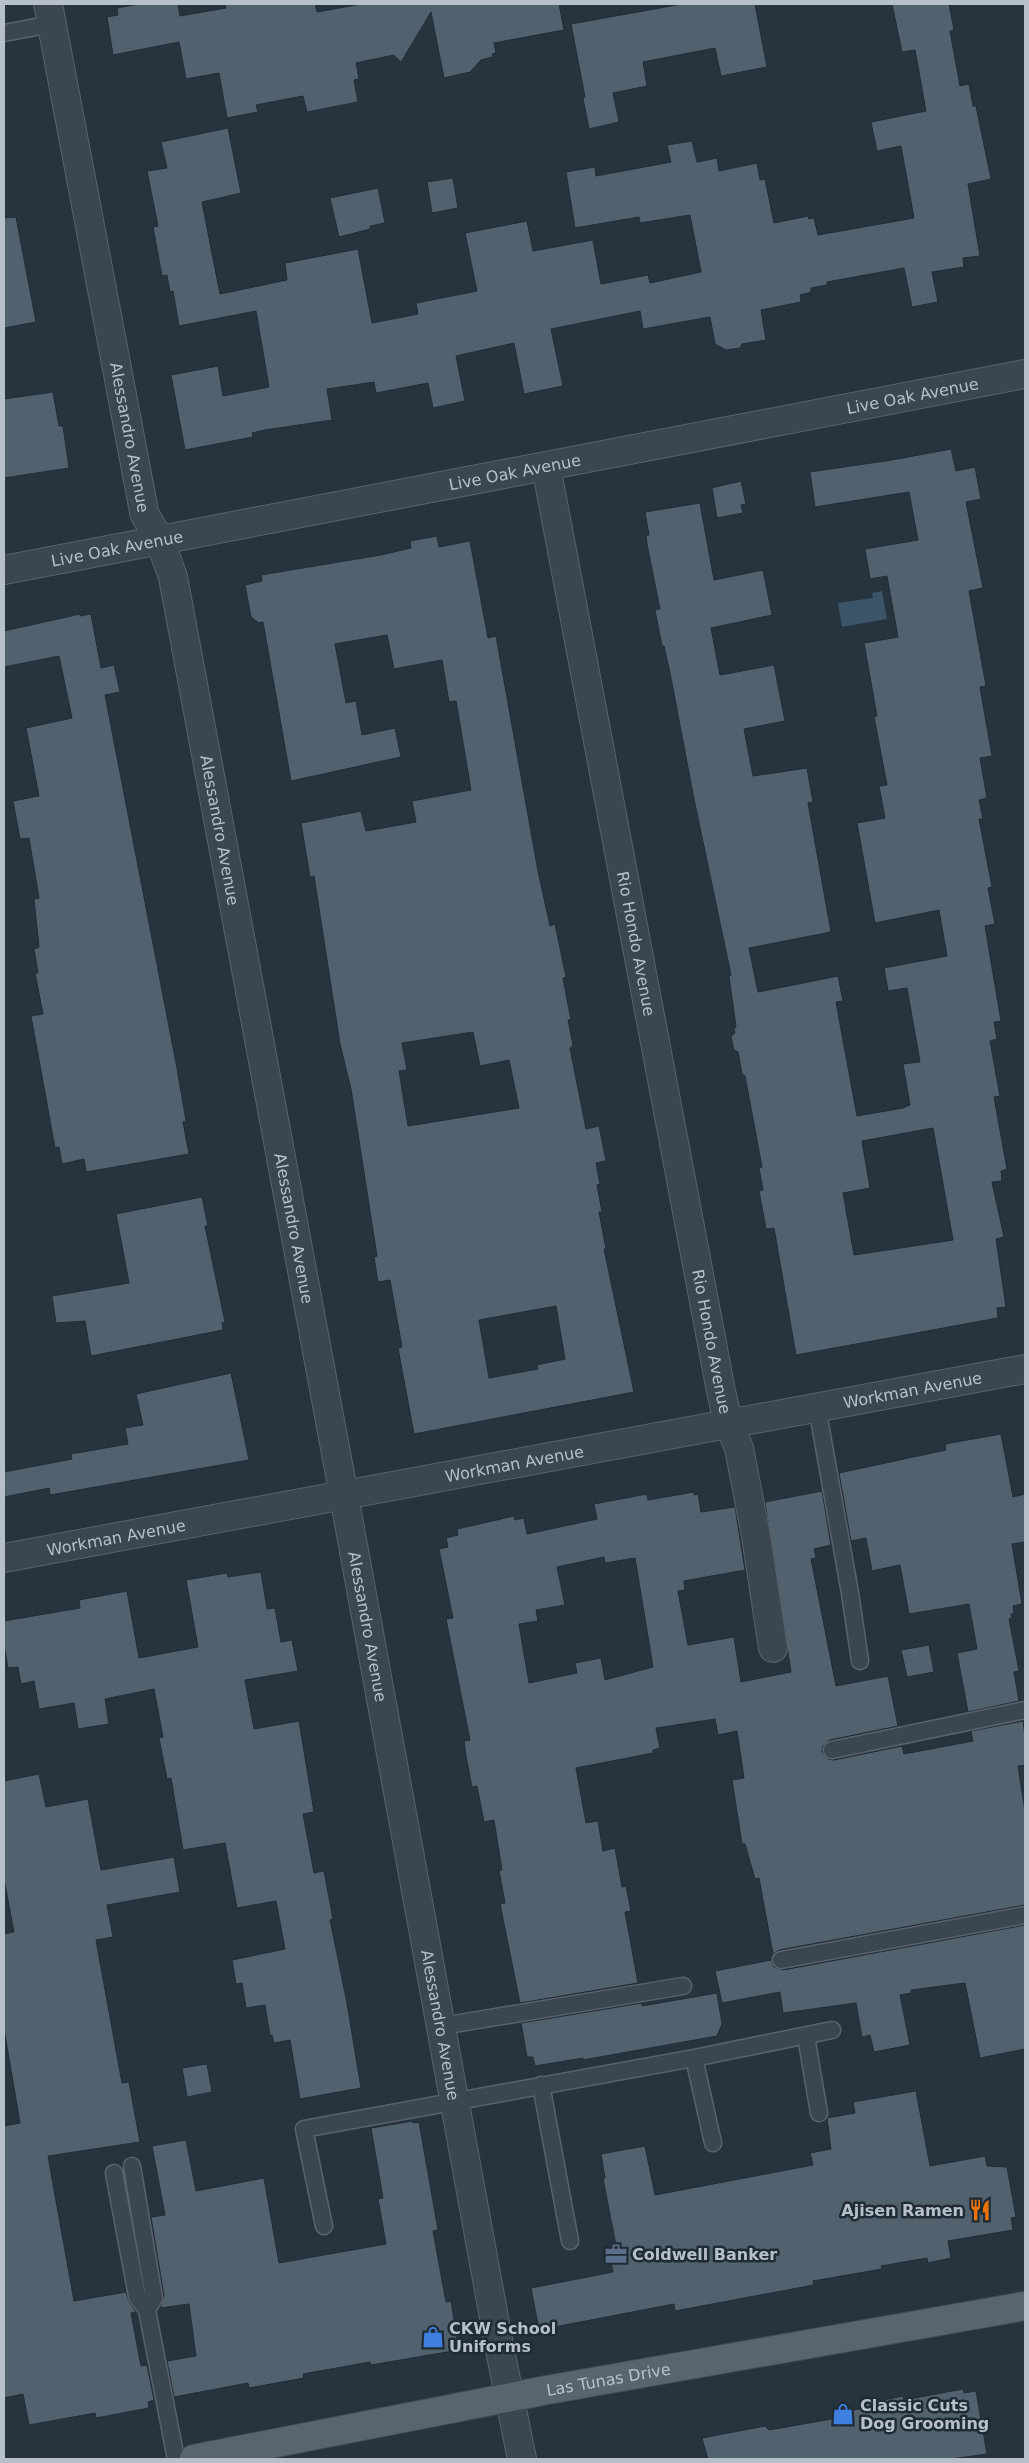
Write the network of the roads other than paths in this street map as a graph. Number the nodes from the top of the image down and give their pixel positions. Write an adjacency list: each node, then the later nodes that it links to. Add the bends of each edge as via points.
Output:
1 (50, 14): 2 (lane); 5 (street, Alessandro Avenue, via 144,513)
2 (4, 33)
3 (1025, 374): 4 (street, Live Oak Avenue)
4 (546, 466): 5 (street, Live Oak Avenue); 9 (street, Rio Hondo Avenue)
5 (160, 541): 6 (street, Live Oak Avenue); 10 (street, Alessandro Avenue, via 173,577)
6 (4, 570)
7 (1025, 1369): 8 (street, Workman Avenue)
8 (816, 1407): 9 (street, Workman Avenue); 13 (lane)
9 (728, 1422): 10 (street, Workman Avenue); 12 (street, Rio Hondo Avenue, via 739,1448)
10 (344, 1496): 11 (street, Workman Avenue); 19 (street, Alessandro Avenue)
11 (4, 1558)
12 (773, 1648)
13 (860, 1661)
14 (1025, 1710): 15 (lane)
15 (832, 1750)
16 (1025, 1915): 17 (lane)
17 (781, 1960)
18 (683, 1986): 19 (lane)
19 (442, 2026): 24 (street, Alessandro Avenue)
20 (832, 2030): 21 (lane)
21 (806, 2036): 22 (lane); 25 (lane)
22 (694, 2058): 23 (lane); 26 (lane)
23 (541, 2085): 24 (lane); 30 (lane)
24 (455, 2101): 29 (lane, via 304,2129); 33 (street, Alessandro Avenue)
25 (819, 2114)
26 (712, 2143)
27 (132, 2166): 32 (lane, via 154,2298)
28 (114, 2173): 32 (lane, via 136,2296)
29 (324, 2226)
30 (570, 2241)
31 (1025, 2306): 33 (main road, Las Tunas Drive)
32 (146, 2310): 34 (lane)
33 (509, 2398): 35 (main road, Las Tunas Drive); 36 (street, Alessandro Avenue)
34 (176, 2459)
35 (194, 2459)
36 (522, 2459)

